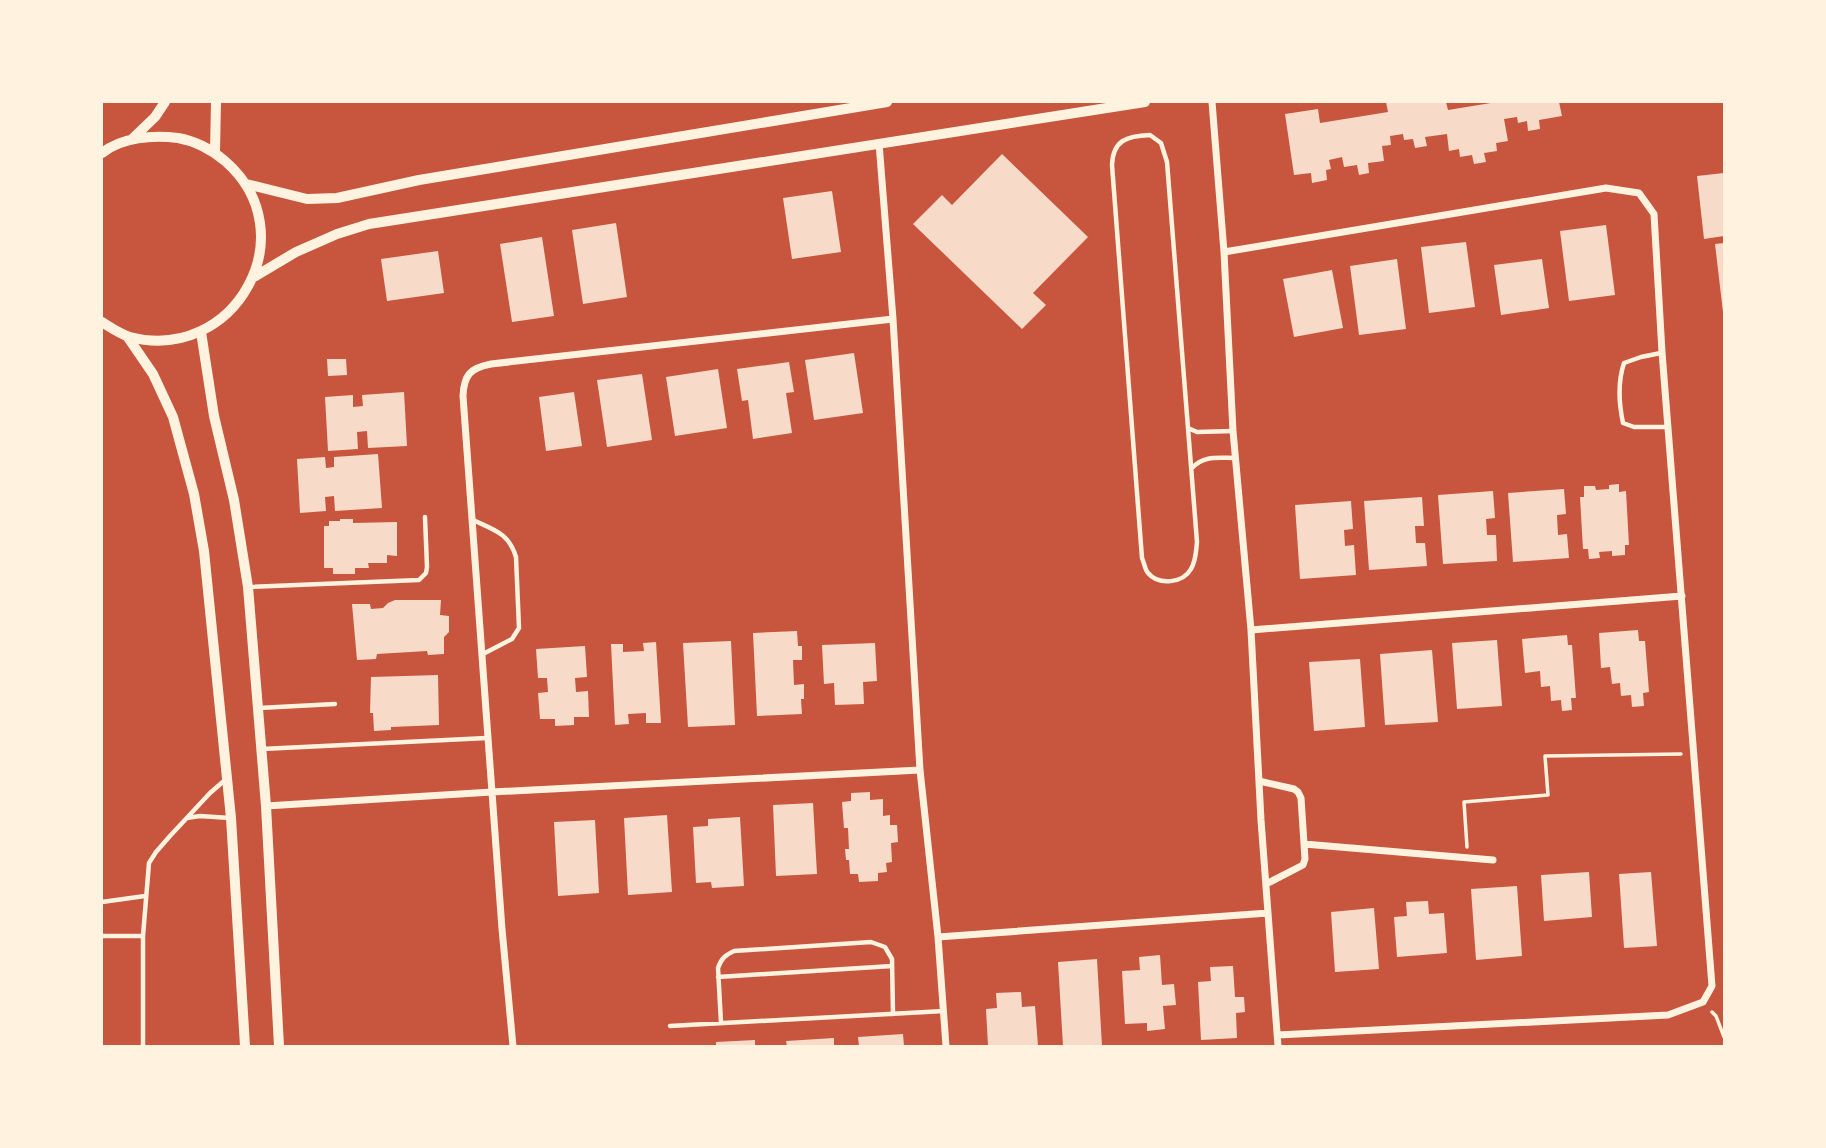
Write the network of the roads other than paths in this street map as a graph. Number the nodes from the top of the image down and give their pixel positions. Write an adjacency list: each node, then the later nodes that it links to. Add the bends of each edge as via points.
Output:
1 (165, 102): 6 (street)
2 (216, 102): 8 (street)
3 (887, 102): 10 (street, via 337,198 307,199)
4 (1145, 102): 7 (street)
5 (1212, 102): 11 (street)
6 (132, 139): 8 (street, via 189,140); 9 (street)
7 (879, 143): 12 (street, via 369,224 296,252); 13 (street)
8 (215, 152): 10 (street)
9 (102, 153)
10 (246, 184): 12 (street, via 261,235)
11 (1224, 252): 17 (street, via 1606,188 1639,193 1654,214); 20 (street)
12 (254, 277): 15 (street, via 241,300)
13 (893, 319): 24 (street, via 479,366 463,384); 33 (street)
14 (102, 322): 16 (street)
15 (201, 332): 16 (street, via 152,341); 25 (street)
16 (127, 336): 34 (street, via 153,374 173,417 194,494 204,551)
17 (1662, 352): 19 (street); 19 (lane, via 1624,363 1621,413 1623,423 1634,427)
18 (1187, 428): 20 (lane); 22 (lane); 22 (lane, via 1167,162 1161,143 1150,135 1133,136 1119,143 1112,165 1142,558 1148,573 1160,581 1177,581 1194,563 1197,542)
19 (1668, 428): 26 (street)
20 (1233, 431): 21 (street)
21 (1235, 458): 22 (lane, via 1210,457); 27 (street)
22 (1191, 469)
23 (425, 517): 25 (lane, via 427,567 418,580)
24 (472, 520): 28 (street); 28 (lane, via 503,535 516,557 519,628 512,639)
25 (248, 587): 30 (street)
26 (1682, 596): 27 (street); 55 (street, via 1712,986 1703,1002 1668,1015)
27 (1251, 630): 35 (street)
28 (482, 654): 31 (street)
29 (335, 704): 30 (lane)
30 (258, 708): 32 (street)
31 (488, 738): 32 (lane); 36 (street)
32 (262, 749): 37 (street)
33 (920, 771): 36 (street); 48 (street)
34 (226, 779): 38 (street); 39 (lane)
35 (1259, 781): 40 (street, via 1298,792); 42 (street)
36 (492, 792): 37 (street); 59 (street)
37 (266, 806): 58 (street)
38 (231, 818): 39 (lane); 57 (street)
39 (186, 819): 43 (lane, via 149,863)
40 (1304, 844): 41 (street); 42 (street, via 1303,865)
41 (1493, 860)
42 (1266, 884): 45 (street)
43 (145, 896): 44 (lane); 47 (lane)
44 (102, 902)
45 (1268, 913): 48 (street); 55 (street)
46 (102, 936): 47 (lane)
47 (143, 936): 56 (lane)
48 (938, 937): 51 (street)
49 (892, 966): 50 (lane); 50 (lane, via 889,953 871,942 734,951 721,961); 52 (lane)
50 (718, 977): 53 (lane)
51 (945, 1011): 52 (lane); 60 (street)
52 (893, 1014): 53 (lane)
53 (721, 1023): 54 (lane)
54 (670, 1026)
55 (1278, 1035): 61 (street)
56 (143, 1046)
57 (245, 1046)
58 (279, 1046)
59 (513, 1046)
60 (946, 1046)
61 (1278, 1046)

